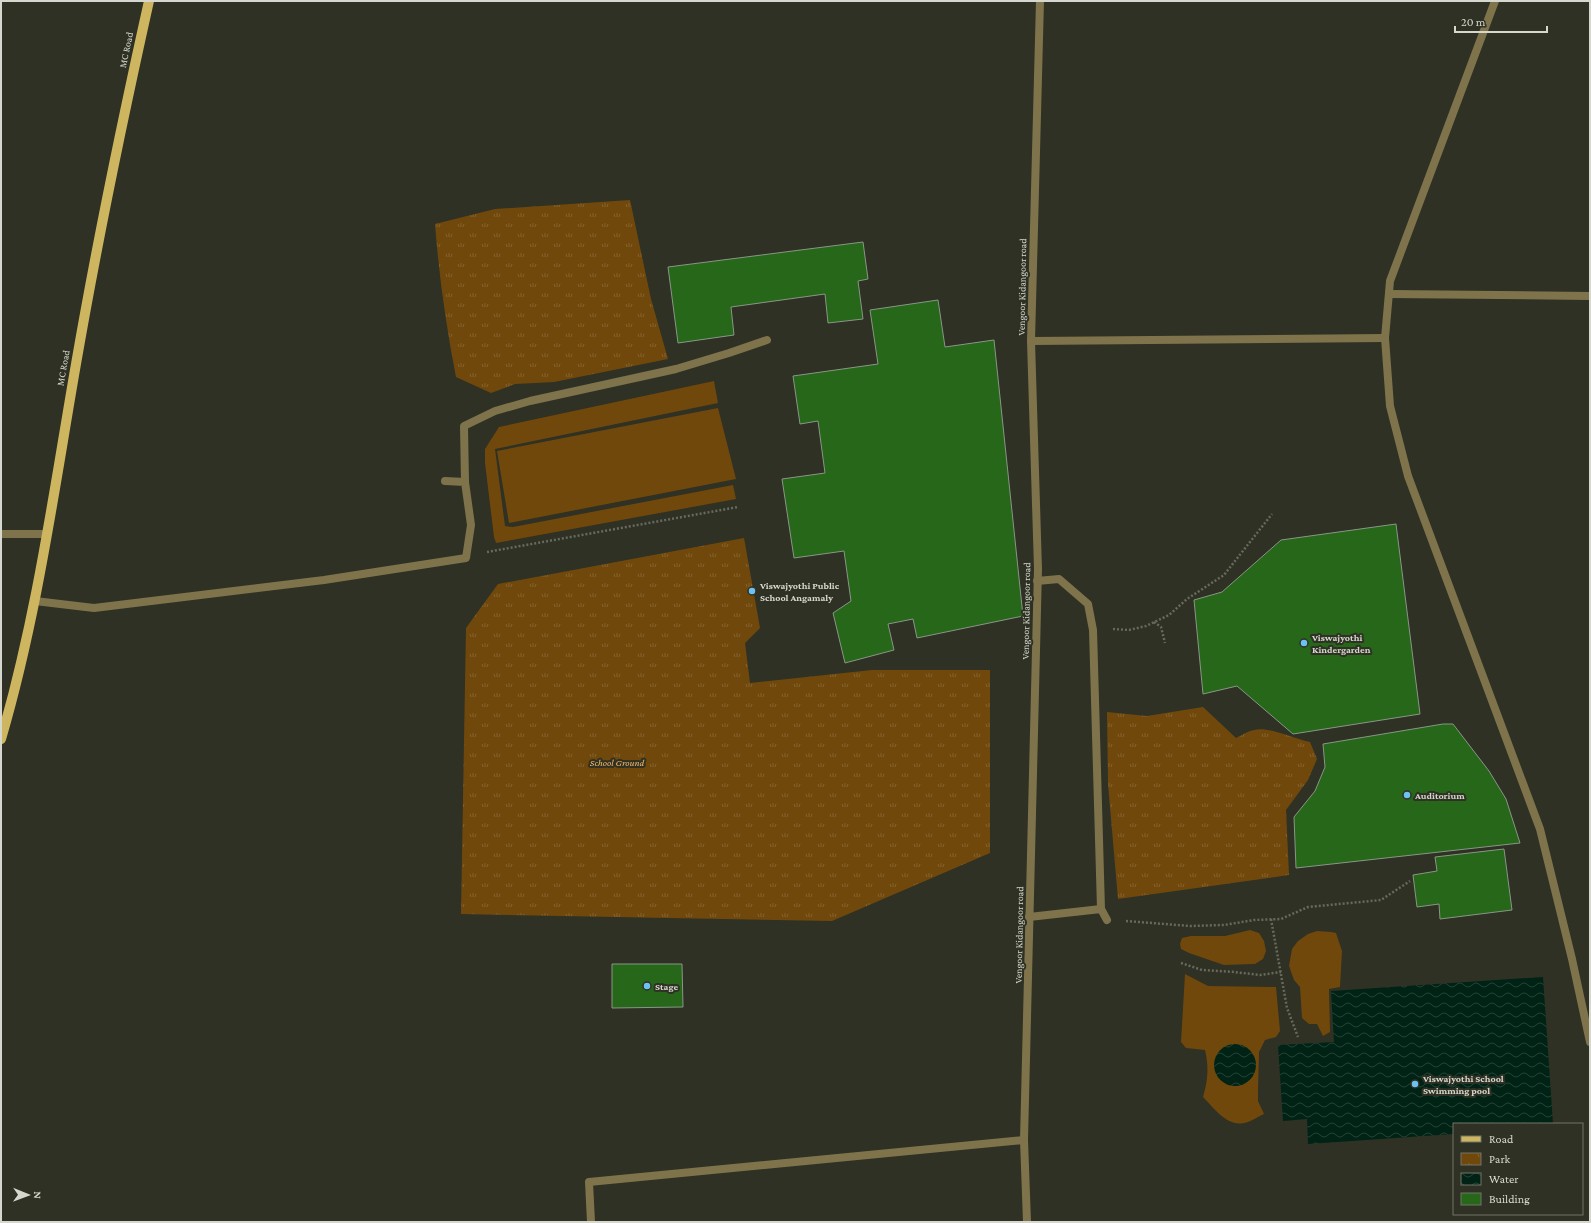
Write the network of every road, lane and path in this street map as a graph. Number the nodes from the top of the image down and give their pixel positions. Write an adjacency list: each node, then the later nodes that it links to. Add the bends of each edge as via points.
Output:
1 (148, 1): 14 (main road, MC Road, via 92,271)
2 (1040, 1): 8 (street, Vengoor Kidangoor road)
3 (1495, 1): 4 (street, via 1390,281)
4 (1389, 294): 5 (street); 6 (street)
5 (1590, 296)
6 (1385, 338): 8 (street); 30 (street, via 1390,406 1408,476 1540,829)
7 (767, 340): 10 (street, via 676,369 495,411 464,426)
8 (1031, 341): 16 (street, Vengoor Kidangoor road)
9 (445, 481): 10 (street)
10 (464, 482): 17 (street, via 471,525 466,558 324,580 94,608)
11 (738, 507): 15 (path)
12 (1272, 514): 18 (path, via 1224,575 1187,599 1169,615)
13 (1, 534): 14 (street)
14 (47, 534): 17 (main road, MC Road)
15 (484, 553)
16 (1037, 581): 19 (street, via 1059,578 1088,604); 24 (street, Vengoor Kidangoor road)
17 (35, 601): 21 (main road, MC Road)
18 (1154, 622): 19 (path, via 1128,630); 20 (path, via 1162,627)
19 (1091, 624): 23 (street)
20 (1165, 642)
21 (1, 739)
22 (1410, 882): 25 (path, via 1381,900 1308,907 1281,919)
23 (1101, 909): 24 (street); 26 (street)
24 (1029, 917): 31 (street, Vengoor Kidangoor road)
25 (1271, 919): 26 (path, via 1190,926); 28 (path)
26 (1107, 920)
27 (1181, 963): 28 (path, via 1202,970 1260,975)
28 (1281, 972): 29 (path, via 1287,1008)
29 (1298, 1038)
30 (1590, 1042)
31 (1024, 1140): 32 (street, via 589,1182); 33 (street, Vengoor Kidangoor road)
32 (591, 1222)
33 (1027, 1222)

